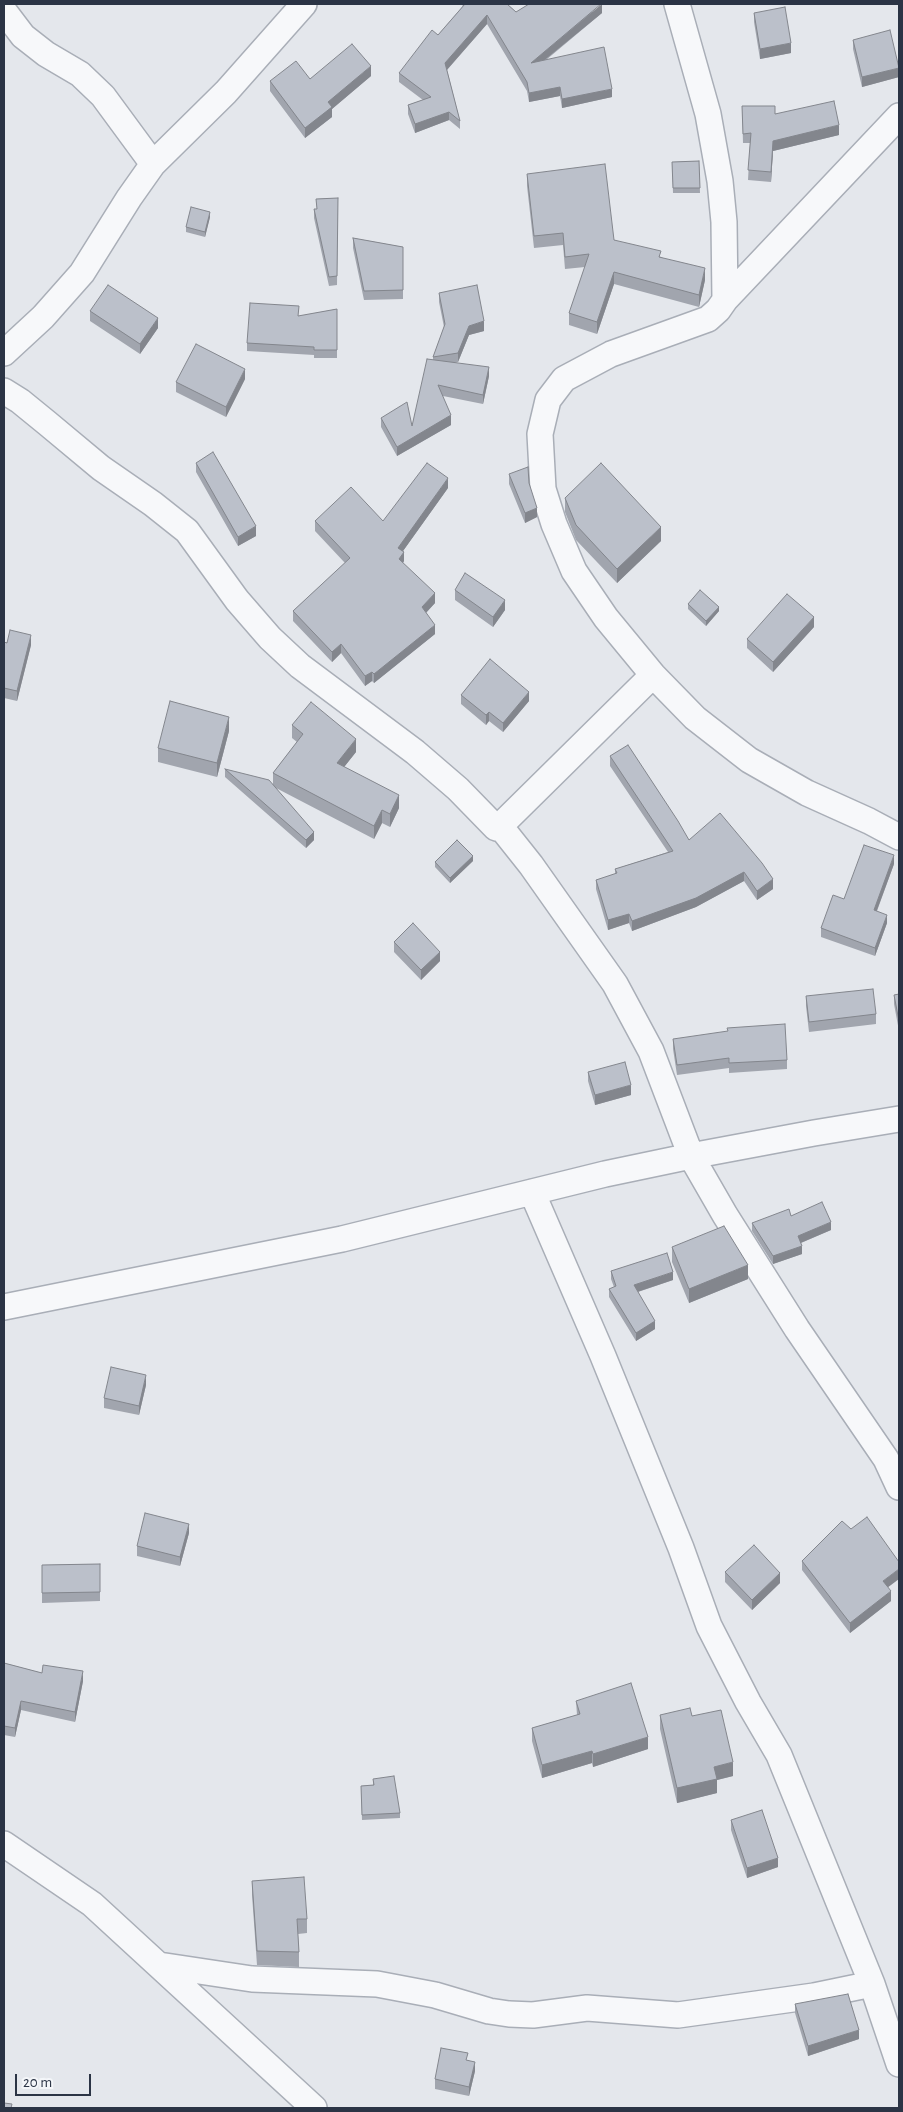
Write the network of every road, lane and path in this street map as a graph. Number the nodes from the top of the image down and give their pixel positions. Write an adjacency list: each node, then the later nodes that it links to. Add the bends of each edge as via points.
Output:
1 (304, 4): 5 (street, via 226,92)
2 (677, 4): 6 (street, via 708,114 720,181)
3 (4, 11): 5 (street, via 24,36 46,54 80,74 103,96)
4 (899, 116): 6 (street)
5 (153, 164): 7 (street, via 82,273 43,317)
6 (725, 300): 9 (street, via 708,319 611,354 564,380 548,400 540,434 543,489 574,571 606,618)
7 (4, 353)
8 (9, 392): 10 (street, via 101,468 187,531 237,600 270,638 300,666 458,788 496,828)
9 (653, 675): 10 (street); 11 (street, via 695,718 749,760 807,793)
10 (500, 826): 13 (street, via 615,984 651,1052)
11 (899, 837)
12 (899, 1120): 13 (street)
13 (691, 1156): 14 (street); 16 (street, via 797,1329 886,1459)
14 (532, 1192): 15 (street, via 342,1238); 19 (street, via 681,1548 708,1626 779,1755)
15 (4, 1307)
16 (899, 1487)
17 (4, 1844): 18 (street, via 92,1904)
18 (159, 1965): 19 (street, via 252,1979 394,1986 489,2011 533,2015 587,2008 678,2015 814,1996); 22 (street)
19 (872, 1984): 20 (street)
20 (891, 2012): 21 (street)
21 (899, 2064)
22 (314, 2108)

